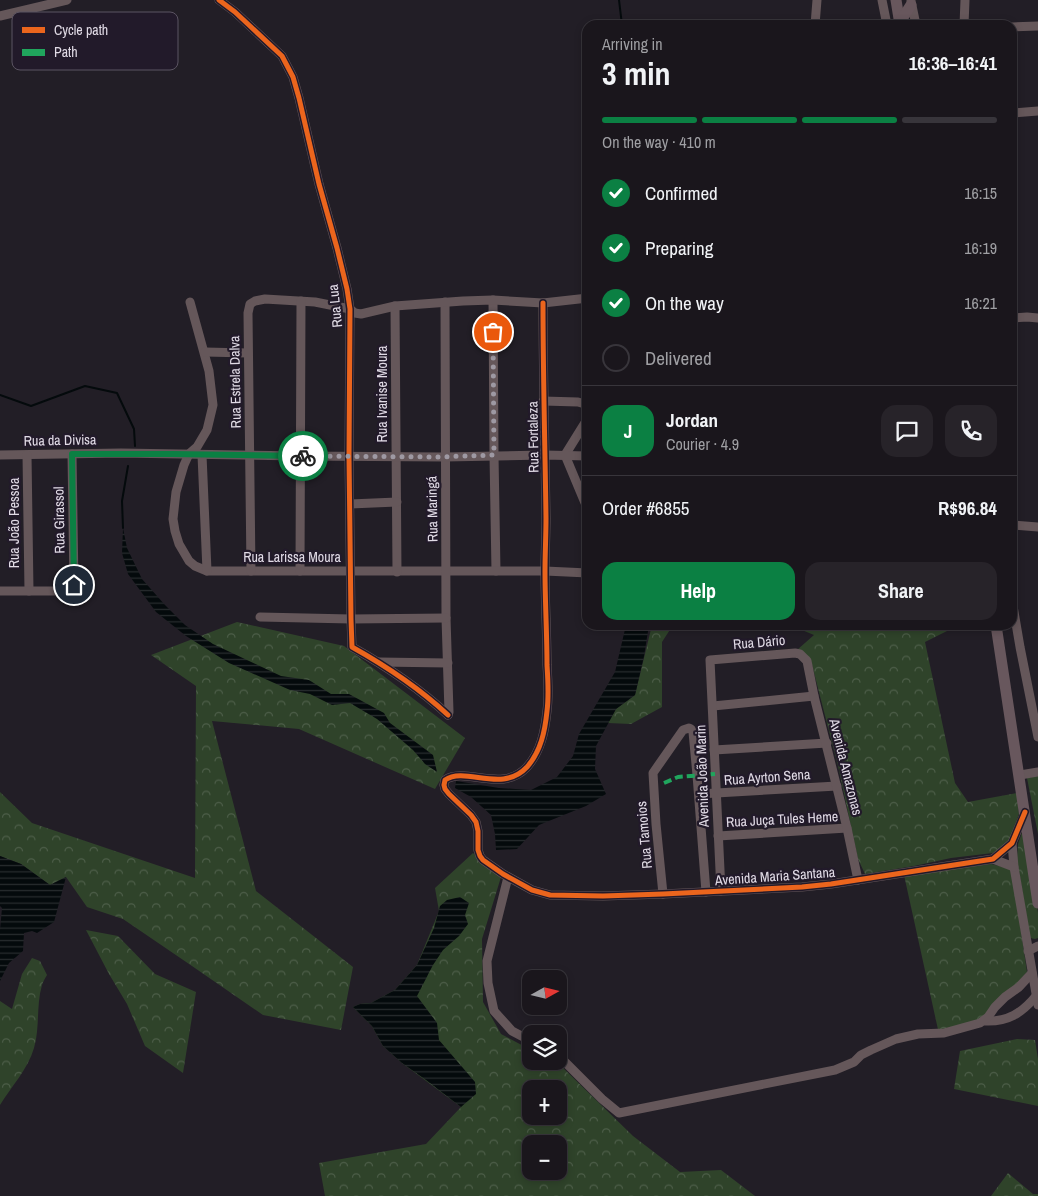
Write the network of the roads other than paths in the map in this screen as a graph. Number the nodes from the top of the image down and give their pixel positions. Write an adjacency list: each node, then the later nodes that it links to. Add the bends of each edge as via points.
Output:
1 (66, 0): 8 (street)
2 (219, 0): 26 (street, Rua Lua, via 282,56 293,77)
3 (817, 0): 9 (street)
4 (882, 0): 10 (street)
5 (896, 0): 11 (main road)
6 (966, 0): 14 (street)
7 (911, 2): 12 (main road); 13 (street)
8 (16, 12)
9 (815, 20)
10 (886, 20)
11 (899, 20)
12 (902, 20)
13 (915, 20)
14 (964, 20)
15 (1038, 26): 16 (street)
16 (1017, 27)
17 (1038, 111): 18 (street)
18 (1017, 113)
19 (582, 299): 24 (street)
20 (493, 300): 23 (street); 24 (street); 39 (street)
21 (301, 301): 26 (street); 30 (street, Rua Estrela Dalva, via 260,299 250,304); 43 (street)
22 (190, 302): 29 (street)
23 (445, 302): 25 (street); 47 (street, Rua Maringá)
24 (543, 303): 31 (street, Rua Fortaleza)
25 (395, 306): 26 (street, via 361,314); 45 (street, Rua Ivanise Moura)
26 (350, 309): 44 (street, Rua Lua)
27 (1017, 317): 28 (street)
28 (1038, 318)
29 (205, 352): 30 (street); 35 (street, via 213,405 207,430)
30 (248, 353): 42 (street, Rua Estrela Dalva)
31 (543, 401): 32 (street); 40 (street, Rua Fortaleza)
32 (582, 403)
33 (582, 428): 41 (street)
34 (72, 454): 35 (street, Rua da Divisa); 37 (street, Rua da Divisa); 63 (street, Rua Girassol, via 74,585 68,591)
35 (189, 454): 38 (street, Rua da Divisa); 53 (street, via 176,492 174,531 189,561)
36 (0, 455): 37 (street, Rua da Divisa)
37 (28, 455): 63 (street, Rua João Pessoa)
38 (202, 455): 42 (street, Rua da Divisa); 53 (street)
39 (494, 455): 40 (street, Rua da Divisa); 47 (street, Rua da Divisa); 57 (street)
40 (544, 455): 41 (street, Rua da Divisa); 58 (street, Rua Fortaleza)
41 (565, 455): 46 (street, Rua da Divisa); 48 (street)
42 (250, 456): 43 (street, Rua da Divisa); 54 (street, Rua Estrela Dalva)
43 (300, 456): 44 (street, Rua da Divisa); 55 (street)
44 (349, 456): 45 (street, Rua da Divisa); 50 (street, Rua Lua)
45 (396, 456): 47 (street, Rua da Divisa); 49 (street, Rua Ivanise Moura)
46 (582, 456)
47 (445, 457): 60 (street, Rua Maringá)
48 (582, 496)
49 (396, 502): 50 (street); 59 (street, Rua Ivanise Moura)
50 (350, 504): 56 (street, Rua Lua)
51 (1017, 525): 52 (street)
52 (1038, 527)
53 (207, 571): 54 (street, Rua Larissa Moura)
54 (251, 571): 55 (street, Rua Larissa Moura)
55 (300, 571): 56 (street, Rua Larissa Moura)
56 (350, 571): 59 (street, Rua Larissa Moura); 66 (street, Rua Lua)
57 (496, 571): 58 (street, Rua Larissa Moura); 60 (street, Rua Larissa Moura)
58 (545, 571): 61 (street, Rua Larissa Moura); 90 (street, Rua Fortaleza, via 547,708 542,742 526,768 516,775 488,780 455,776 445,780 444,785 448,794 474,819 480,856)
59 (397, 572): 60 (street, Rua Larissa Moura)
60 (446, 572): 65 (street, Rua Maringá)
61 (582, 573)
62 (0, 591): 63 (street)
63 (28, 591)
64 (260, 617): 66 (street)
65 (446, 618): 66 (street); 72 (street, Rua Maringá)
66 (351, 619): 70 (street, Rua Lua, via 352,646)
67 (1017, 629): 75 (street)
68 (997, 630): 79 (main road)
69 (710, 660): 71 (street, Rua Dário, via 794,653 800,654); 74 (street, Avenida João Marin)
70 (379, 662): 72 (street); 72 (street, Rua Maringá, via 448,715)
71 (807, 662): 73 (street, Avenida Amazonas)
72 (448, 663)
73 (814, 696): 74 (street); 76 (street, Avenida Amazonas)
74 (713, 706): 77 (street, Avenida João Marin)
75 (1038, 737)
76 (826, 743): 77 (street); 80 (street, Avenida Amazonas)
77 (714, 750): 82 (street, Avenida João Marin)
78 (1038, 772): 79 (street)
79 (1020, 775): 83 (main road)
80 (837, 786): 82 (street, Rua Ayrton Sena); 84 (street, Avenida Amazonas)
81 (699, 794): 82 (street, Rua Ayrton Sena); 93 (street); 94 (street, Rua Tamoios, via 693,732 686,729 653,773)
82 (716, 794): 85 (street, Avenida João Marin)
83 (1026, 816): 86 (street, Avenida Maria Santana); 87 (main road); 95 (main road)
84 (847, 828): 85 (street, Rua Juça Tules Heme); 91 (street, Avenida Amazonas)
85 (718, 836): 92 (street, Avenida João Marin)
86 (1012, 844): 88 (street, Avenida Maria Santana); 89 (street)
87 (1038, 854)
88 (993, 859): 89 (street); 91 (street, Avenida Maria Santana)
89 (1014, 867): 97 (street)
90 (505, 876): 94 (street, Avenida Maria Santana, via 550,895); 102 (street, via 487,961 488,982 494,1012 512,1031)
91 (858, 880): 92 (street, Avenida Maria Santana)
92 (721, 891): 93 (street, Avenida Maria Santana)
93 (706, 892): 94 (street, Avenida Maria Santana)
94 (663, 894)
95 (1038, 903)
96 (1038, 946): 97 (street)
97 (1028, 950): 98 (street)
98 (1032, 973): 99 (street); 101 (street, via 995,1007)
99 (1036, 996): 100 (street); 101 (street, via 1018,1013 1001,1020)
100 (1038, 1005)
101 (985, 1021): 103 (street, via 944,1033 896,1039 836,1070 619,1113)
102 (522, 1036)
103 (567, 1064)

